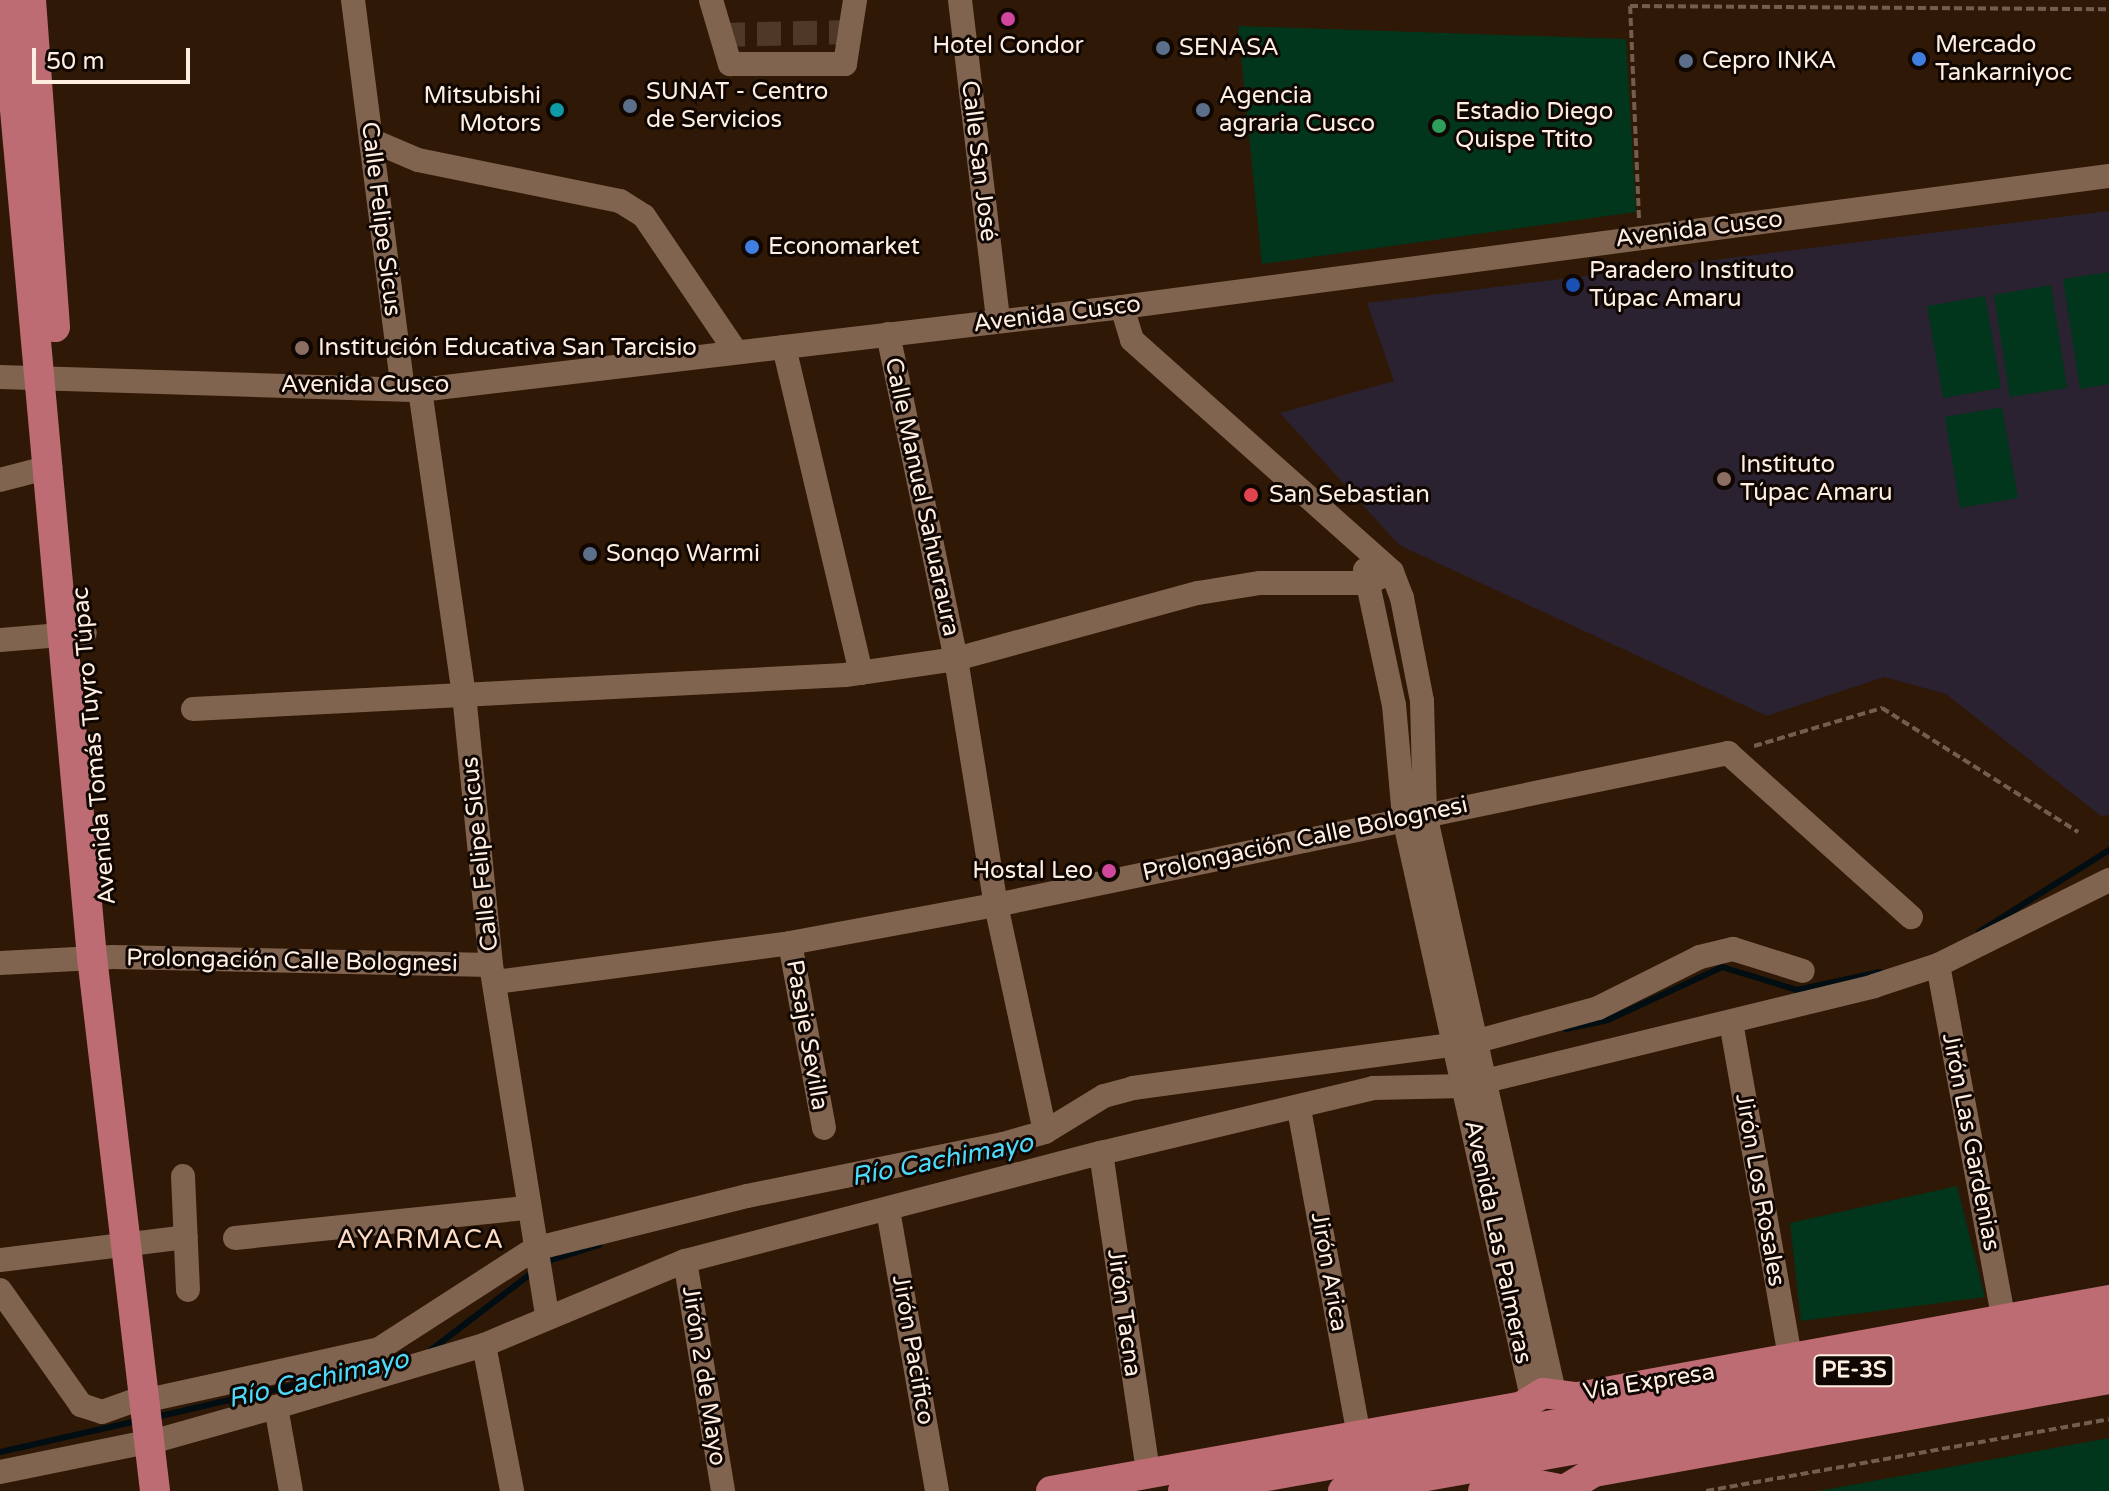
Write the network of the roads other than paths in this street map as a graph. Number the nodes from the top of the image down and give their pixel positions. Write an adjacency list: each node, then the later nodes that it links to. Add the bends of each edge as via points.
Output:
1 (5, 0): 15 (main road, Avenida Tomás Tuyro Túpac, via 13,131)
2 (31, 0): 15 (main road, Avenida Tomás Tuyro Túpac)
3 (353, 0): 7 (street, Calle Felipe Sicus)
4 (711, 0): 5 (street, via 730,64 845,64)
5 (855, 0)
6 (960, 0): 10 (street, Calle San José)
7 (371, 140): 13 (street, via 418,160 620,201 644,216); 16 (street, Calle Felipe Sicus)
8 (2109, 176): 9 (street, Avenida Cusco)
9 (1122, 307): 10 (street, Avenida Cusco); 19 (street, via 1132,340)
10 (998, 321): 11 (street, Avenida Cusco)
11 (888, 334): 12 (street, Avenida Cusco); 24 (street, Calle Manuel Sahuaraura)
12 (784, 347): 13 (street, Avenida Cusco); 25 (street)
13 (736, 352): 16 (street, Avenida Cusco)
14 (0, 377): 15 (street, Avenida Cusco)
15 (50, 381): 16 (street, Avenida Cusco); 17 (main road, Avenida Tomás Tuyro Túpac); 22 (main road, Avenida Tomás Tuyro Túpac)
16 (411, 389): 26 (street, Calle Felipe Sicus)
17 (50, 467): 18 (street); 22 (main road, Avenida Tomás Tuyro Túpac)
18 (0, 480)
19 (1360, 544): 20 (street); 21 (street)
20 (1392, 572): 21 (street); 27 (street)
21 (1367, 583): 24 (street, via 1260,583 1198,593); 28 (street)
22 (76, 634): 23 (street); 35 (main road, Avenida Tomás Tuyro Túpac)
23 (0, 640)
24 (956, 659): 25 (street); 32 (street, Calle Manuel Sahuaraura)
25 (861, 673): 26 (street)
26 (464, 694): 29 (street); 39 (street, Calle Felipe Sicus)
27 (1422, 701): 28 (street); 30 (street)
28 (1394, 705): 30 (street)
29 (193, 709)
30 (1414, 816): 32 (street, Prolongación Calle Bolognesi); 33 (street, Prolongación Calle Bolognesi, via 1728,753); 41 (street, Avenida Las Palmeras)
31 (2109, 880): 37 (street)
32 (996, 905): 34 (street, Prolongación Calle Bolognesi); 44 (street, Calle Manuel Sahuaraura)
33 (1911, 917)
34 (790, 943): 39 (street, Prolongación Calle Bolognesi); 43 (street, Pasaje Sevilla)
35 (102, 957): 36 (street, Prolongación Calle Bolognesi); 39 (street, Prolongación Calle Bolognesi); 51 (main road, Avenida Tomás Tuyro Túpac)
36 (0, 963)
37 (1938, 965): 40 (street); 59 (street, Jirón Las Gardenias)
38 (1803, 971): 41 (street, via 1733,949 1700,957)
39 (493, 974): 47 (street, Calle Felipe Sicus)
40 (1731, 1022): 41 (street); 63 (street, Jirón Los Rosales)
41 (1470, 1065): 42 (street); 44 (street, via 1402,1048 1133,1088 1104,1096); 69 (street, Avenida Las Palmeras)
42 (1299, 1109): 45 (street); 70 (street, Jirón Arica)
43 (824, 1128)
44 (1045, 1132): 52 (street, via 747,1196)
45 (1101, 1153): 48 (street); 72 (street, Jirón Tacna)
46 (183, 1176): 49 (street)
47 (527, 1208): 50 (street); 52 (street, Calle Felipe Sicus)
48 (888, 1210): 54 (street); 80 (street, Jirón Pacifico)
49 (186, 1237): 51 (street); 56 (street)
50 (235, 1238)
51 (134, 1244): 53 (street); 68 (main road, Avenida Tomás Tuyro Túpac)
52 (534, 1249): 58 (street, Calle Felipe Sicus); 68 (street, via 379,1349)
53 (0, 1260)
54 (685, 1261): 58 (street); 79 (street, Jirón 2 de Mayo)
55 (0, 1290): 68 (street, via 81,1405)
56 (188, 1290)
57 (2109, 1300): 59 (main road, Vía Expresa / PE-3S)
58 (547, 1316): 61 (street)
59 (2014, 1318): 63 (main road, Vía Expresa / PE-3S); 64 (main road)
60 (2109, 1325): 64 (main road, Vía Expresa / PE-3S)
61 (484, 1345): 67 (street); 78 (street)
62 (2109, 1354): 64 (main road, Vía Expresa / PE-3S)
63 (1790, 1358): 69 (main road, Vía Expresa / PE-3S)
64 (1944, 1370): 66 (main road); 69 (main road, Vía Expresa / PE-3S)
65 (2109, 1379): 66 (main road, Vía Expresa / PE-3S)
66 (2035, 1392): 69 (main road, Vía Expresa / PE-3S)
67 (276, 1407): 68 (street); 77 (street)
68 (152, 1419): 71 (street); 75 (main road, Avenida Tomás Tuyro Túpac); 76 (main road, Avenida Tomás Tuyro Túpac)
69 (1553, 1431): 70 (main road, Vía Expresa / PE-3S); 74 (main road, Vía Expresa / PE-3S); 82 (main road, Vía Expresa / PE-3S); 83 (main road, Vía Expresa / PE-3S)
70 (1359, 1436): 72 (main road, Vía Expresa / PE-3S)
71 (0, 1472)
72 (1148, 1473): 73 (main road, Vía Expresa / PE-3S)
73 (1111, 1480): 74 (main road, Vía Expresa); 81 (main road, Vía Expresa / PE-3S)
74 (1190, 1490)
75 (155, 1491)
76 (172, 1491)
77 (291, 1491)
78 (512, 1491)
79 (723, 1491)
80 (937, 1491)
81 (1051, 1491)
82 (1343, 1491)
83 (1483, 1491)

